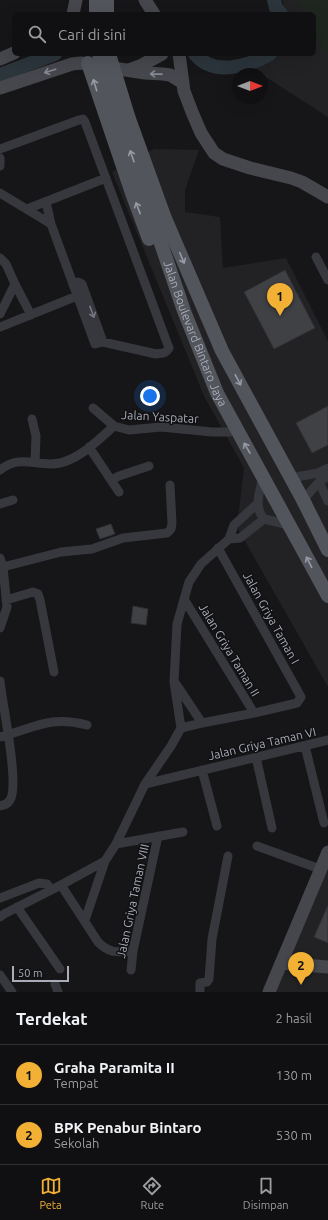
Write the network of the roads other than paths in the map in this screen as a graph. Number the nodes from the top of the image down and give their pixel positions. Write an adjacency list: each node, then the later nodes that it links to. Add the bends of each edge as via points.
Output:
1 (76, 0): 5 (main road)
2 (96, 0): 6 (main road)
3 (107, 0): 7 (main road)
4 (145, 0): 8 (main road)
5 (73, 12)
6 (96, 12)
7 (107, 12)
8 (153, 12)
9 (12, 54): 14 (main road)
10 (110, 56): 26 (main road, Jalan Boulevard Bintaro Jaya, bridge)
11 (158, 56): 15 (main road)
12 (180, 56): 16 (main road)
13 (94, 58): 15 (main road); 17 (main road, one-way to 17); 26 (main road, Jalan Boulevard Bintaro Jaya, one-way to 13, bridge, via 101,64); 34 (main road, one-way to 13, via 168,284 132,193)
14 (0, 59)
15 (128, 70): 16 (main road, one-way to 15, via 163,74)
16 (183, 83): 23 (main road, via 201,133 214,153 223,160 302,182)
17 (0, 88)
18 (0, 149): 21 (street, via 83,119)
19 (0, 158): 20 (street)
20 (0, 166)
21 (106, 178): 24 (street); 38 (street, via 169,348 164,353 156,354)
22 (0, 193): 25 (street)
23 (328, 197)
24 (46, 202): 25 (street); 27 (street)
25 (28, 209): 27 (street)
26 (158, 218): 34 (main road, Jalan Boulevard Bintaro Jaya); 39 (main road, Jalan Boulevard Bintaro Jaya, one-way to 39)
27 (52, 224): 32 (street)
28 (316, 257): 30 (street)
29 (0, 258): 31 (street, via 6,264)
30 (328, 280)
31 (15, 284): 35 (street); 36 (street)
32 (73, 285): 33 (street); 38 (street, one-way to 38, via 78,282 82,284)
33 (77, 296): 36 (street); 38 (street, via 94,343 96,345)
34 (183, 307): 40 (main road, Jalan Boulevard Bintaro Jaya)
35 (0, 314)
36 (31, 315): 37 (street)
37 (0, 327)
38 (103, 342)
39 (220, 345): 40 (main road, via 209,341); 51 (main road, Jalan Boulevard Bintaro Jaya, one-way to 51)
40 (201, 355): 44 (main road, Jalan Boulevard Bintaro Jaya, via 217,393)
41 (93, 408): 43 (street)
42 (32, 419): 46 (street, via 36,436)
43 (114, 426): 44 (street, Jalan Yaspatar, via 129,430 161,426 212,432); 45 (street, Jalan Yaspatar)
44 (237, 430): 50 (main road, Jalan Boulevard Bintaro Jaya, one-way to 44)
45 (89, 447): 46 (street, Jalan Yaspatar, via 72,459 58,463); 53 (street)
46 (35, 462): 48 (street, Jalan Yaspatar, via 20,461)
47 (149, 466): 53 (street)
48 (0, 467)
49 (328, 468): 52 (street)
50 (263, 477): 60 (street); 62 (main road, Jalan Boulevard Bintaro Jaya)
51 (291, 478): 52 (street); 57 (main road, Jalan Boulevard Bintaro Jaya)
52 (322, 478): 57 (street); 58 (street)
53 (111, 480): 55 (street)
54 (170, 485): 67 (street, via 172,524 167,533 124,538 92,549 61,552)
55 (119, 492)
56 (13, 500): 59 (street)
57 (303, 500): 65 (main road, Jalan Boulevard Bintaro Jaya)
58 (328, 501)
59 (0, 504)
60 (257, 504): 61 (street); 63 (street, via 234,525)
61 (264, 519): 62 (street); 63 (street, via 240,538)
62 (289, 525): 68 (main road, Jalan Boulevard Bintaro Jaya, one-way to 62)
63 (228, 539): 64 (street)
64 (218, 548): 69 (street, via 195,571); 75 (street, Jalan Griya Taman I, via 300,694 297,703)
65 (328, 550)
66 (0, 558): 67 (street)
67 (2, 572): 70 (street)
68 (328, 596)
69 (184, 599): 74 (street, via 177,624); 75 (street, Jalan Griya Taman II)
70 (6, 600): 71 (street, via 6,613); 72 (street, via 33,592 38,594)
71 (0, 628)
72 (54, 672)
73 (0, 681): 79 (street)
74 (174, 682): 76 (street); 78 (street)
75 (254, 714): 76 (street)
76 (202, 722): 78 (street)
77 (87, 725): 79 (street, via 50,721)
78 (181, 728): 84 (street)
79 (4, 736): 85 (street, via 13,766 12,792 11,800)
80 (328, 740): 81 (street, Jalan Griya Taman VI)
81 (305, 746): 82 (street, Jalan Griya Taman VI); 86 (street)
82 (256, 757): 83 (street, Jalan Griya Taman VI); 88 (street)
83 (202, 770): 84 (street, Jalan Griya Taman VI); 87 (street, Jalan Griya Taman VI)
84 (145, 784): 91 (street)
85 (0, 806)
86 (324, 823)
87 (218, 826)
88 (272, 828)
89 (183, 832): 90 (street, Jalan Griya Taman VIII)
90 (158, 836): 91 (street, Jalan Griya Taman VIII); 103 (street, Jalan Griya Taman VIII)
91 (116, 844): 95 (street)
92 (257, 846): 96 (street)
93 (328, 852): 96 (main road)
94 (228, 856): 110 (street, via 212,940 210,979 200,983)
95 (105, 861): 97 (street); 102 (street)
96 (320, 869): 104 (main road)
97 (61, 885): 98 (street); 102 (street)
98 (51, 890): 99 (street, via 46,884 39,883); 100 (street)
99 (0, 898)
100 (17, 907): 101 (street); 106 (street)
101 (0, 917)
102 (85, 920): 103 (street, via 98,942 110,952)
103 (133, 951): 107 (street, Jalan Griya Taman VIII)
104 (281, 963): 105 (main road); 111 (main road)
105 (328, 967)
106 (60, 969)
107 (131, 970)
108 (0, 975): 109 (street)
109 (12, 992)
110 (200, 992)
111 (269, 992)

